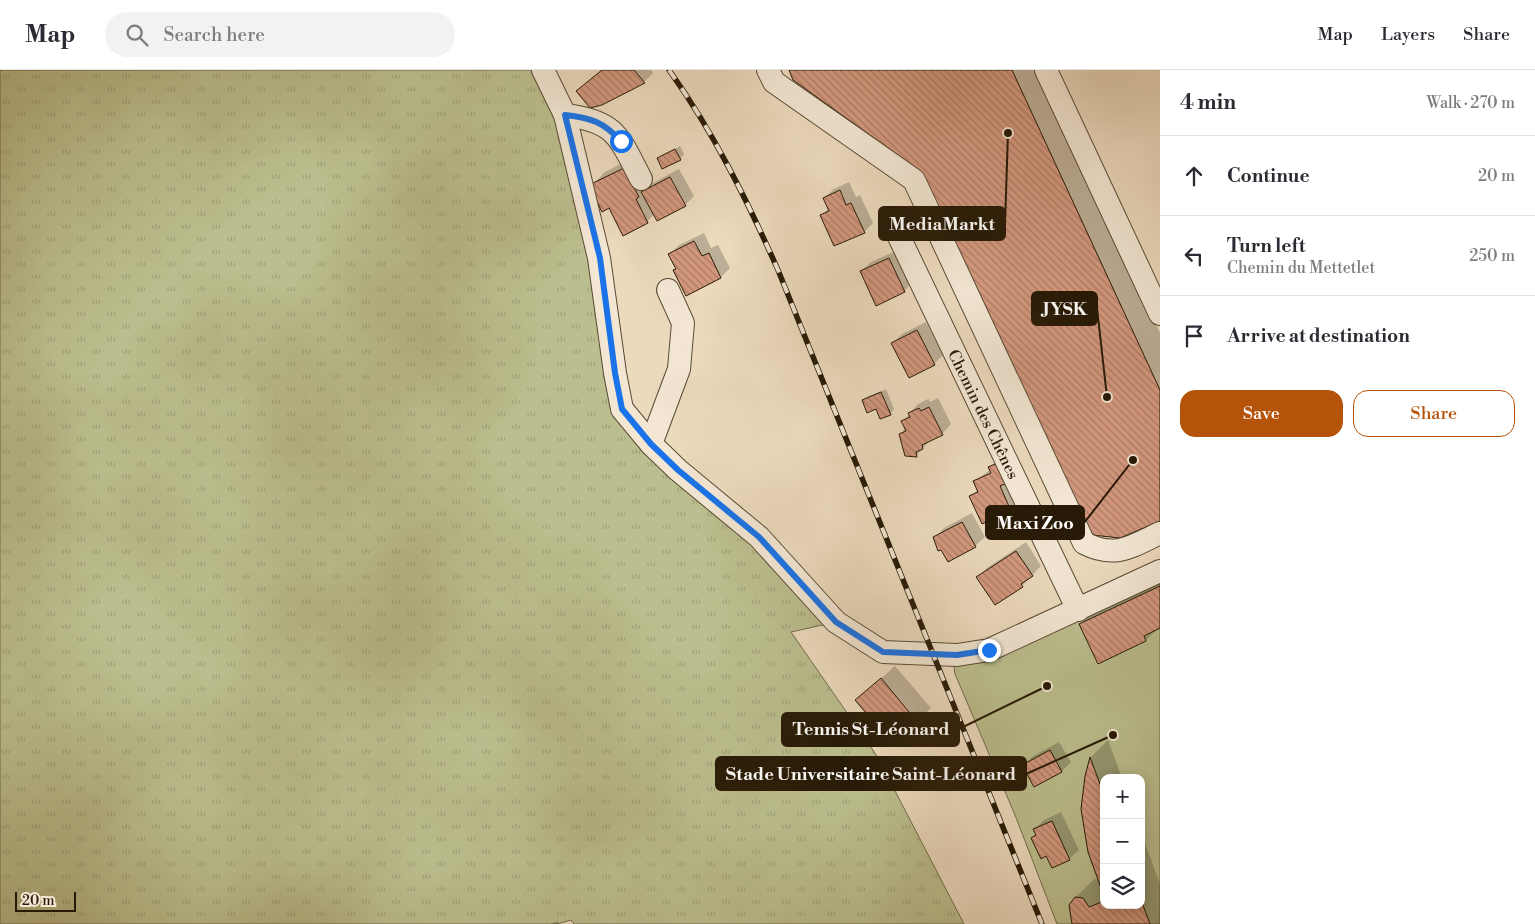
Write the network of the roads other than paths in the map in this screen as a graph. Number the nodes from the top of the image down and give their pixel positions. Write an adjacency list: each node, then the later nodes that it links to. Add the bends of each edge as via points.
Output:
1 (543, 70): 4 (street)
2 (768, 70): 10 (street, via 774,82 914,180 1084,544 1111,552 1126,549)
3 (1046, 70): 8 (street)
4 (565, 115): 5 (street, via 590,118 609,128 621,141); 9 (street, via 600,258 622,409)
5 (641, 179)
6 (890, 218): 12 (street, Chemin des Chênes)
7 (668, 290): 9 (street, via 683,323 679,369)
8 (1160, 314)
9 (651, 444): 12 (street, via 759,537 836,622 883,652 957,655 989,650)
10 (1160, 533)
11 (1160, 572): 12 (street)
12 (1078, 610)

